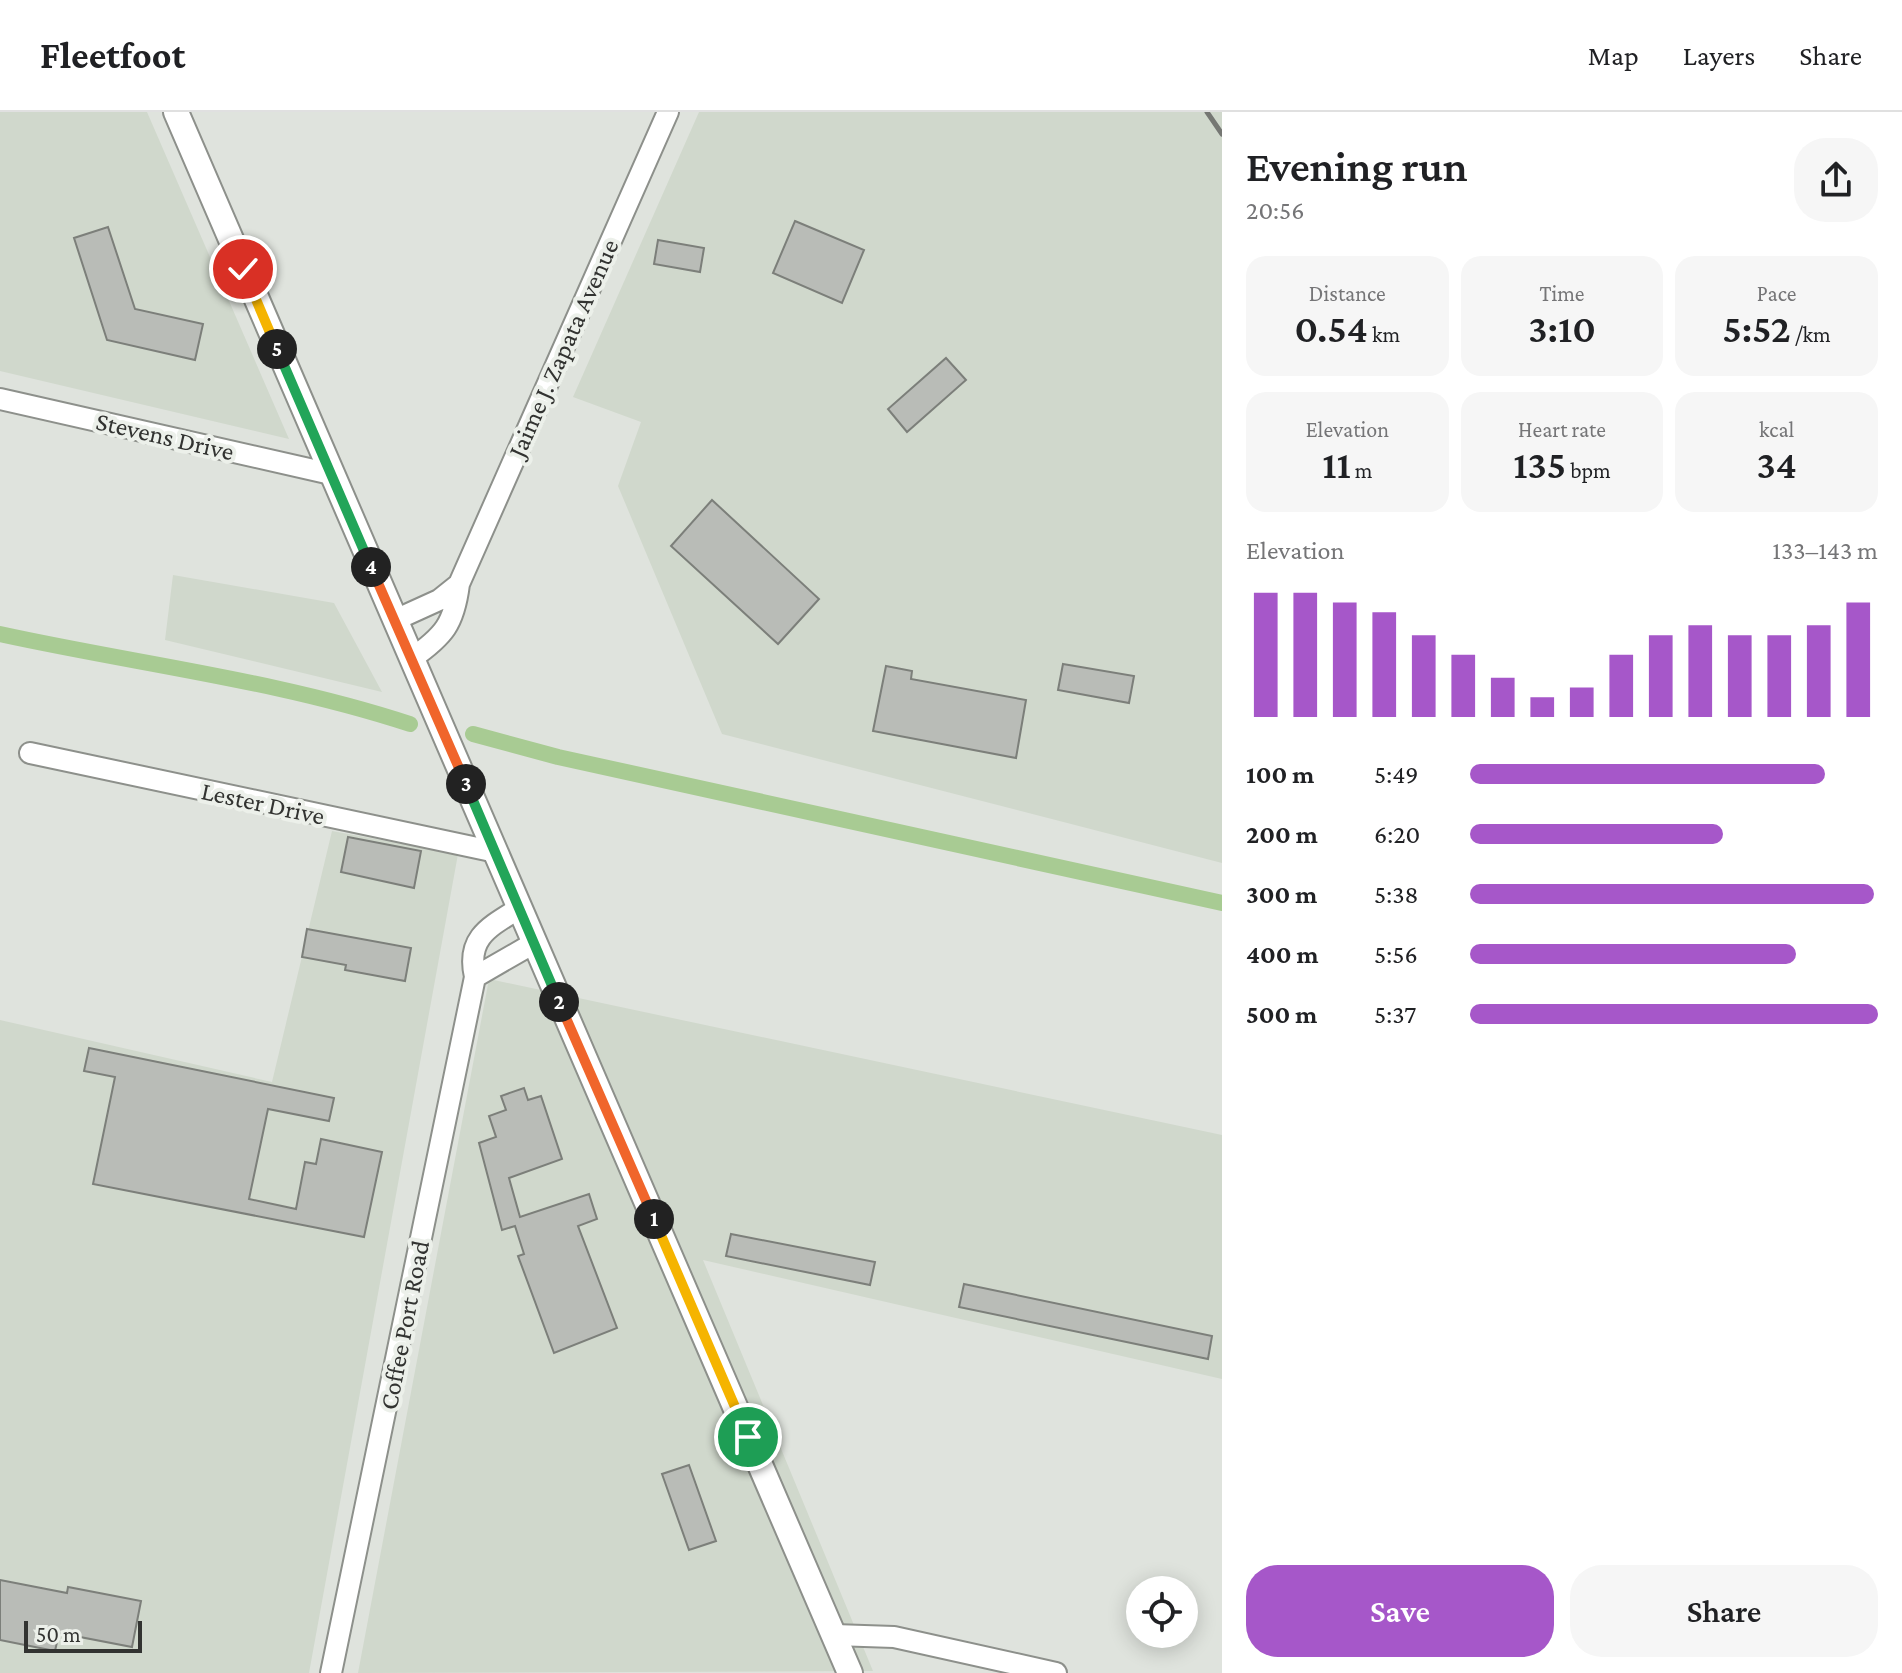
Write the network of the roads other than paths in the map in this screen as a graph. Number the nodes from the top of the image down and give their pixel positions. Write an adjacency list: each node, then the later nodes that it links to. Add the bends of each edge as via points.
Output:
1 (176, 112): 4 (main road)
2 (668, 112): 5 (street, Jaime J. Zapata Avenue)
3 (0, 399): 4 (street, Stevens Drive)
4 (331, 474): 6 (main road)
5 (459, 584): 6 (street, via 439,600); 7 (street, Jaime J. Zapata Avenue, via 455,611 440,639)
6 (395, 620): 7 (main road)
7 (411, 659): 9 (main road)
8 (30, 753): 9 (street, Lester Drive)
9 (496, 852): 10 (main road)
10 (518, 909): 11 (main road); 12 (street, Coffee Port Road, via 489,926 479,939 471,959)
11 (534, 943): 12 (street); 13 (main road)
12 (475, 977): 14 (street, Coffee Port Road)
13 (834, 1635): 15 (main road); 16 (street, via 894,1637)
14 (331, 1673)
15 (850, 1673)
16 (1056, 1673)

